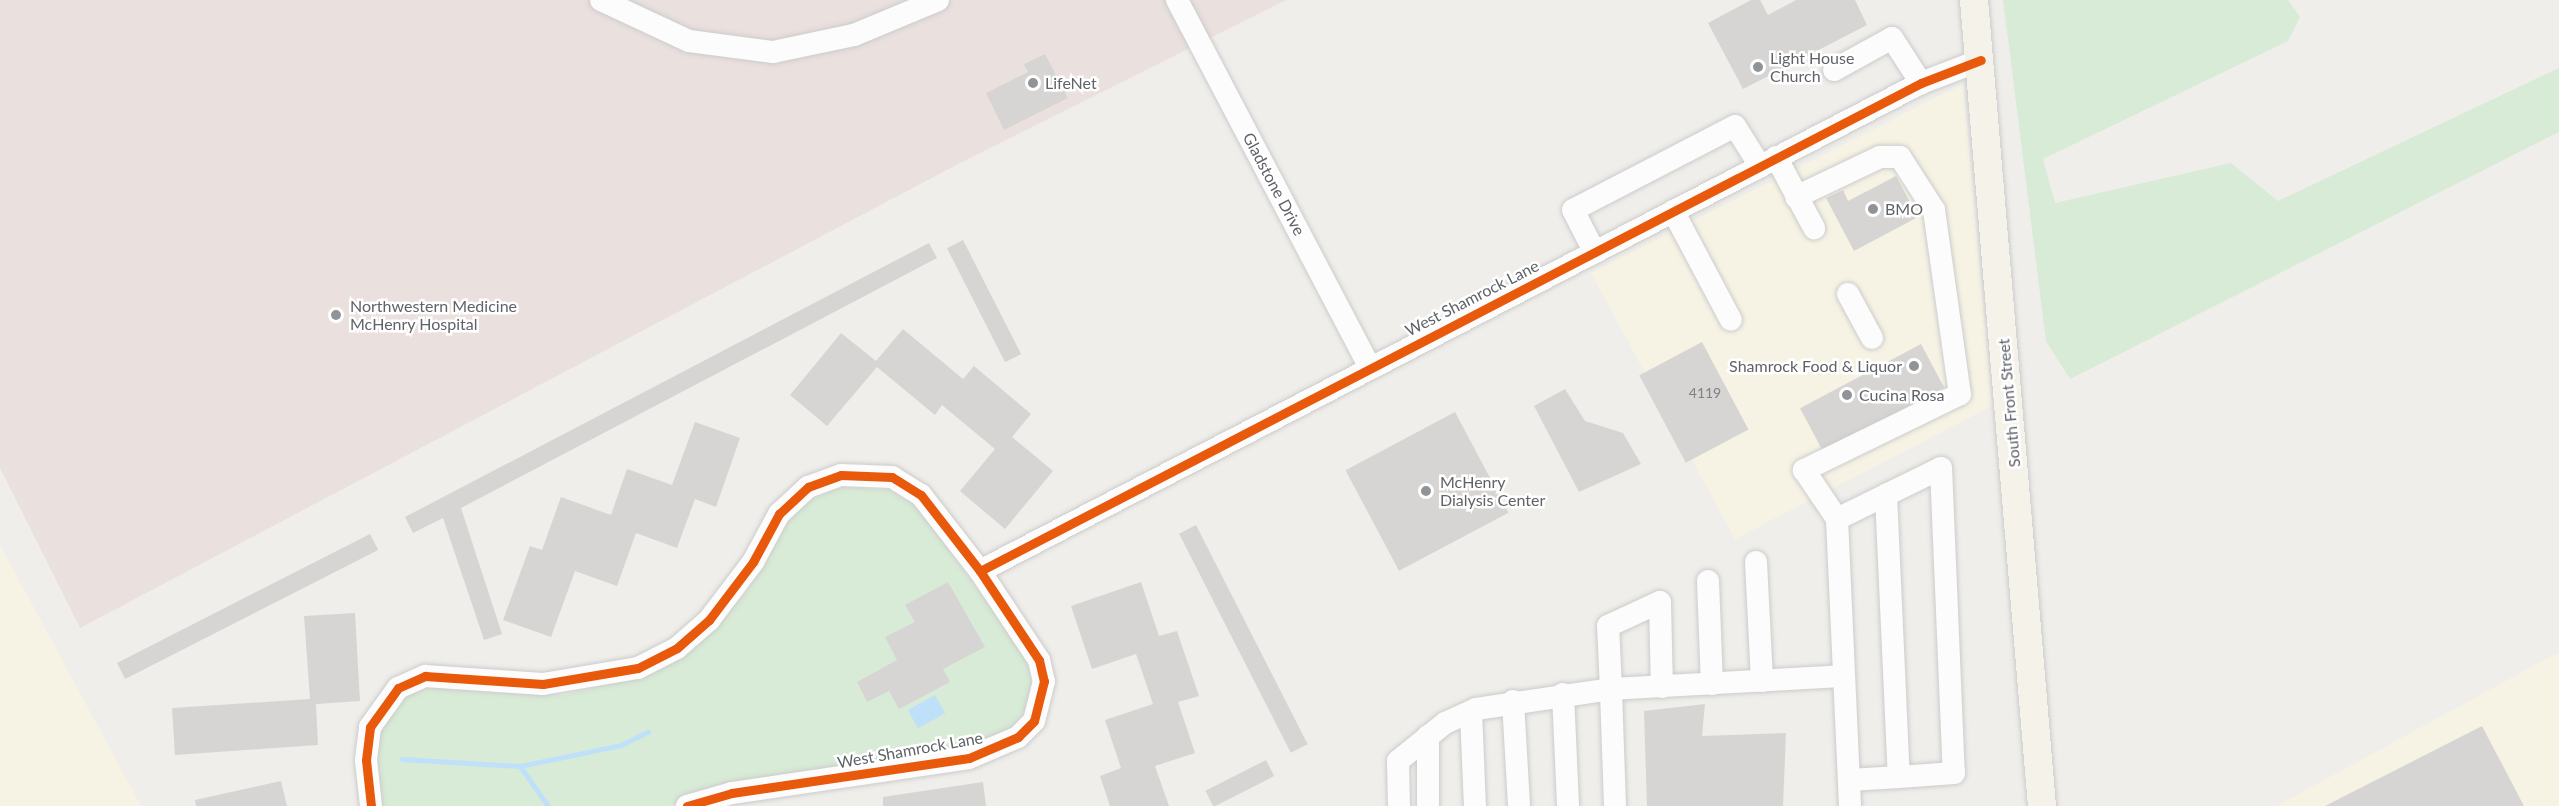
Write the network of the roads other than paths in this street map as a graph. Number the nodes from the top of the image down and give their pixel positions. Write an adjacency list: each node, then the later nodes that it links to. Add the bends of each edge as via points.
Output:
1 (601, 0): 2 (street, via 689,40 773,51 854,35)
2 (936, 0)
3 (1177, 0): 16 (street, Gladstone Drive)
4 (1974, 0): 5 (main road, South Front Street)
5 (1981, 60): 7 (street, West Shamrock Lane); 42 (main road, South Front Street)
6 (1834, 70): 7 (street, via 1892,38)
7 (1921, 83): 8 (street, West Shamrock Lane)
8 (1768, 162): 9 (street); 10 (street, West Shamrock Lane); 12 (street, via 1735,126 1572,210)
9 (1796, 197): 11 (street); 18 (street, via 1864,163 1900,157 1934,210 1950,297 1960,394 1804,470)
10 (1673, 211): 12 (street, West Shamrock Lane); 14 (street)
11 (1814, 228)
12 (1594, 251): 16 (street, West Shamrock Lane)
13 (1848, 294): 15 (street)
14 (1731, 320)
15 (1872, 338)
16 (1370, 368): 20 (street, West Shamrock Lane)
17 (1886, 495): 18 (street); 31 (street); 31 (street, via 1941,468 1954,772)
18 (1837, 519): 22 (street)
19 (1756, 562): 23 (street)
20 (981, 571): 33 (street, West Shamrock Lane, via 930,504 891,477 842,475 808,487 779,514 753,562 709,620 676,648 638,668 543,684 425,676 398,688 370,727 366,760); 34 (street, West Shamrock Lane, via 1039,660 1041,702 1034,721 1018,737 969,758 732,793)
21 (1708, 581): 24 (street)
22 (1844, 676): 23 (street); 32 (street)
23 (1762, 681): 24 (street)
24 (1712, 684): 25 (street)
25 (1662, 687): 26 (street); 26 (street, via 1660,602 1608,626)
26 (1611, 690): 27 (street); 40 (street)
27 (1563, 694): 28 (street); 39 (street)
28 (1514, 702): 29 (street); 38 (street)
29 (1471, 712): 30 (street); 37 (street)
30 (1428, 736): 35 (street, via 1398,762); 36 (street)
31 (1899, 777): 32 (street)
32 (1849, 780): 41 (street)
33 (371, 806)
34 (687, 806)
35 (1399, 806)
36 (1428, 806)
37 (1475, 806)
38 (1519, 806)
39 (1568, 806)
40 (1615, 806)
41 (1850, 806)
42 (2042, 806)

